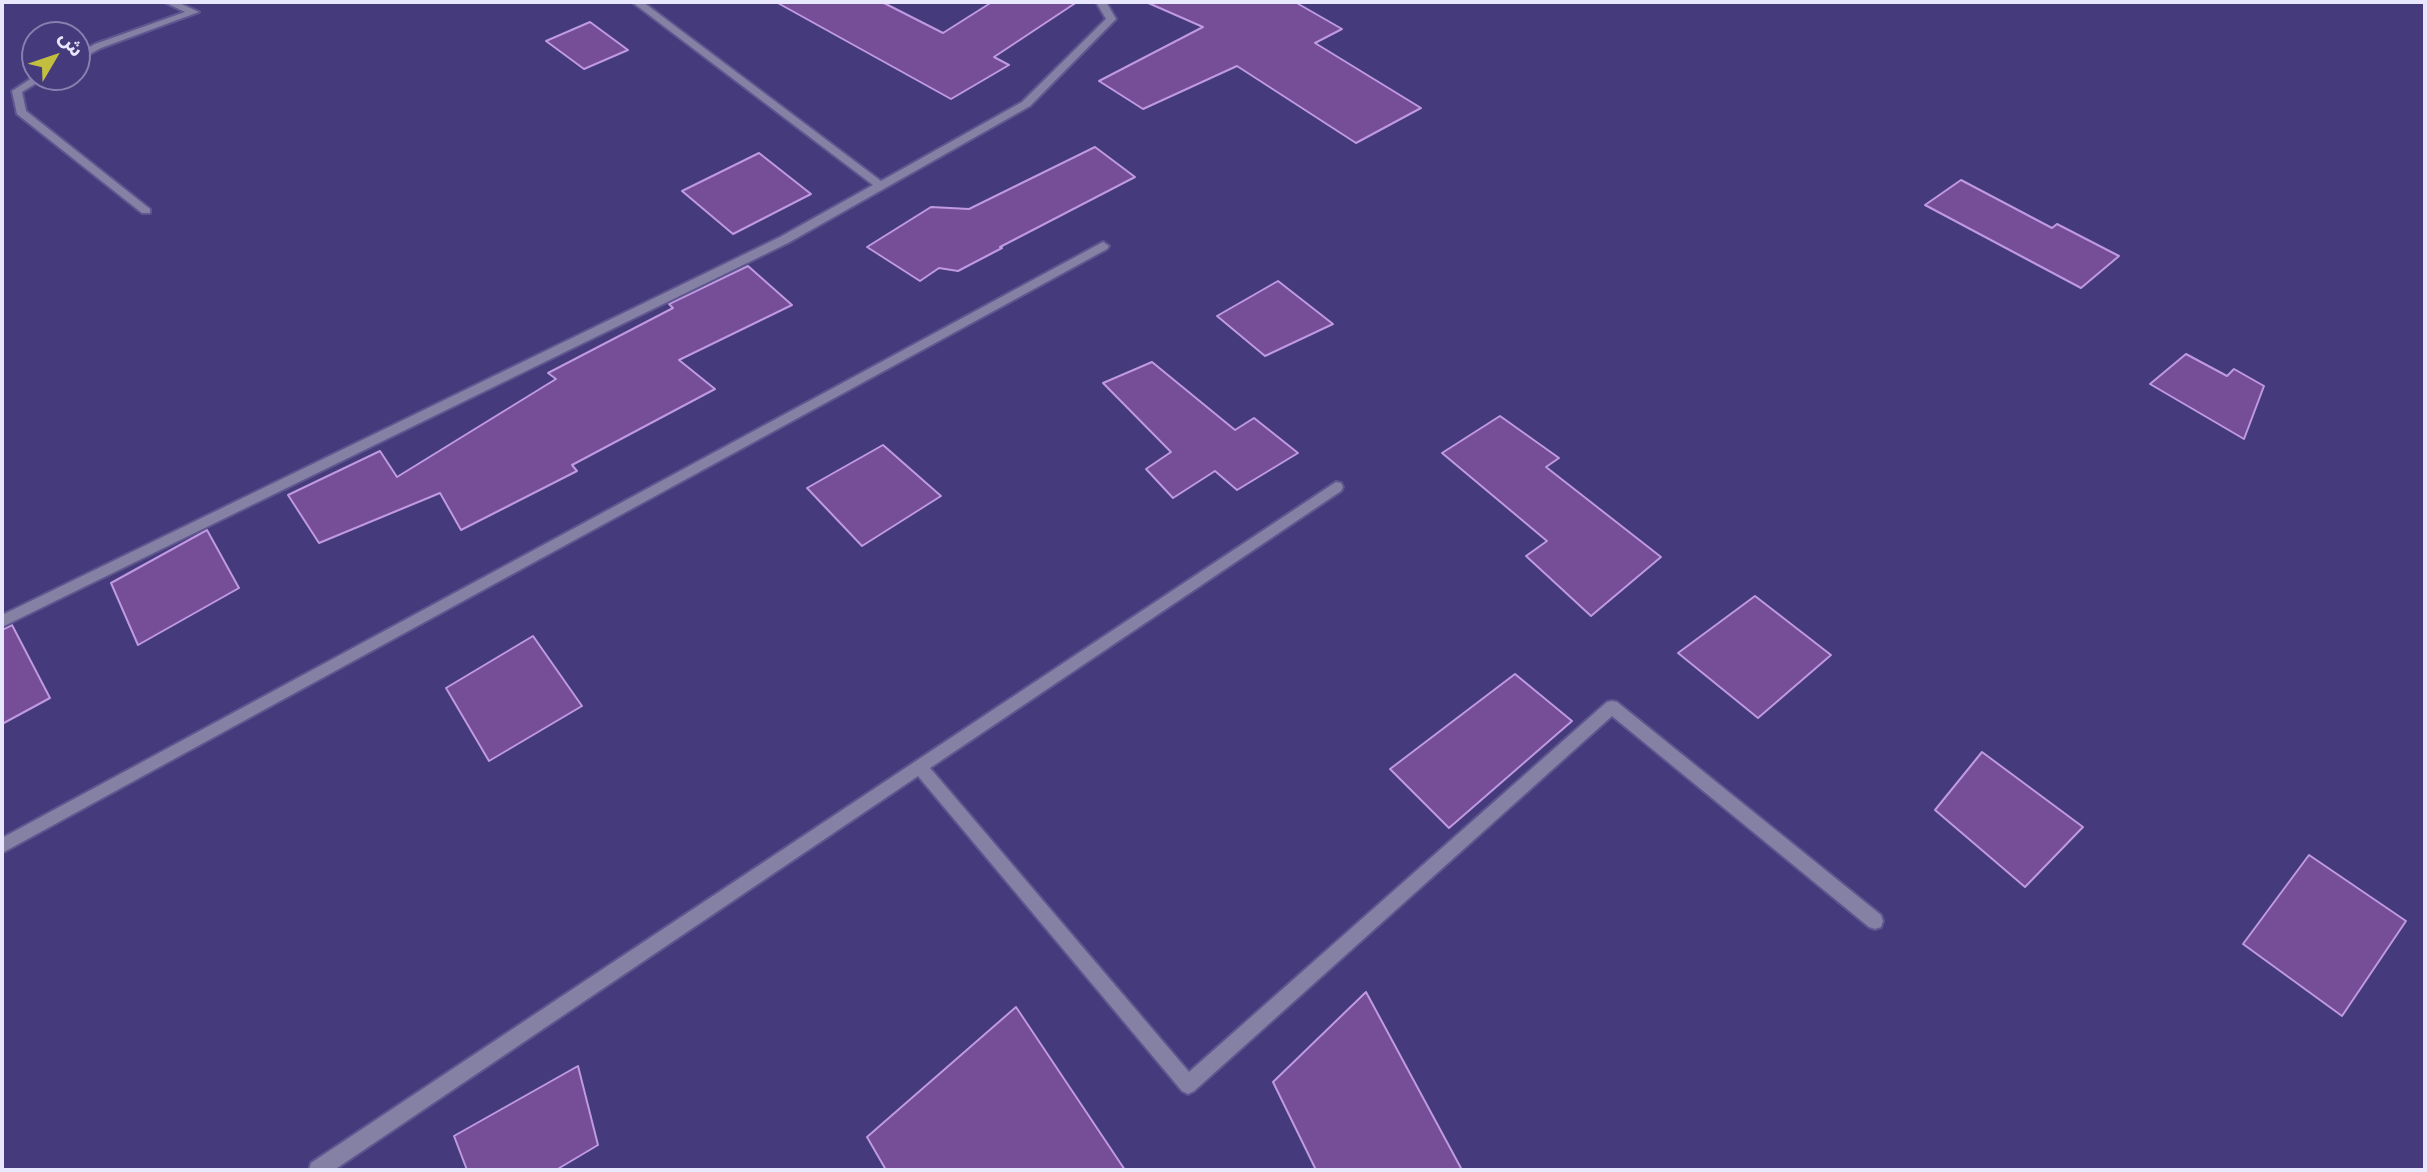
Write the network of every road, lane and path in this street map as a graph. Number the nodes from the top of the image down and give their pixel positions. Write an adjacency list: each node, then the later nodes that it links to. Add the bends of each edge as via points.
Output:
1 (169, 2): 4 (street, via 194,12)
2 (637, 2): 6 (street)
3 (1101, 2): 6 (street, via 1111,19 1026,104)
4 (91, 50)
5 (21, 88): 7 (street, via 17,90 21,112)
6 (881, 186): 10 (street, via 784,240)
7 (146, 211)
8 (1103, 246): 12 (street)
9 (1336, 487): 11 (street)
10 (2, 621)
11 (919, 766): 13 (street, via 1188,1085 1612,707); 14 (street)
12 (2, 846)
13 (1875, 921)
14 (318, 1170)

